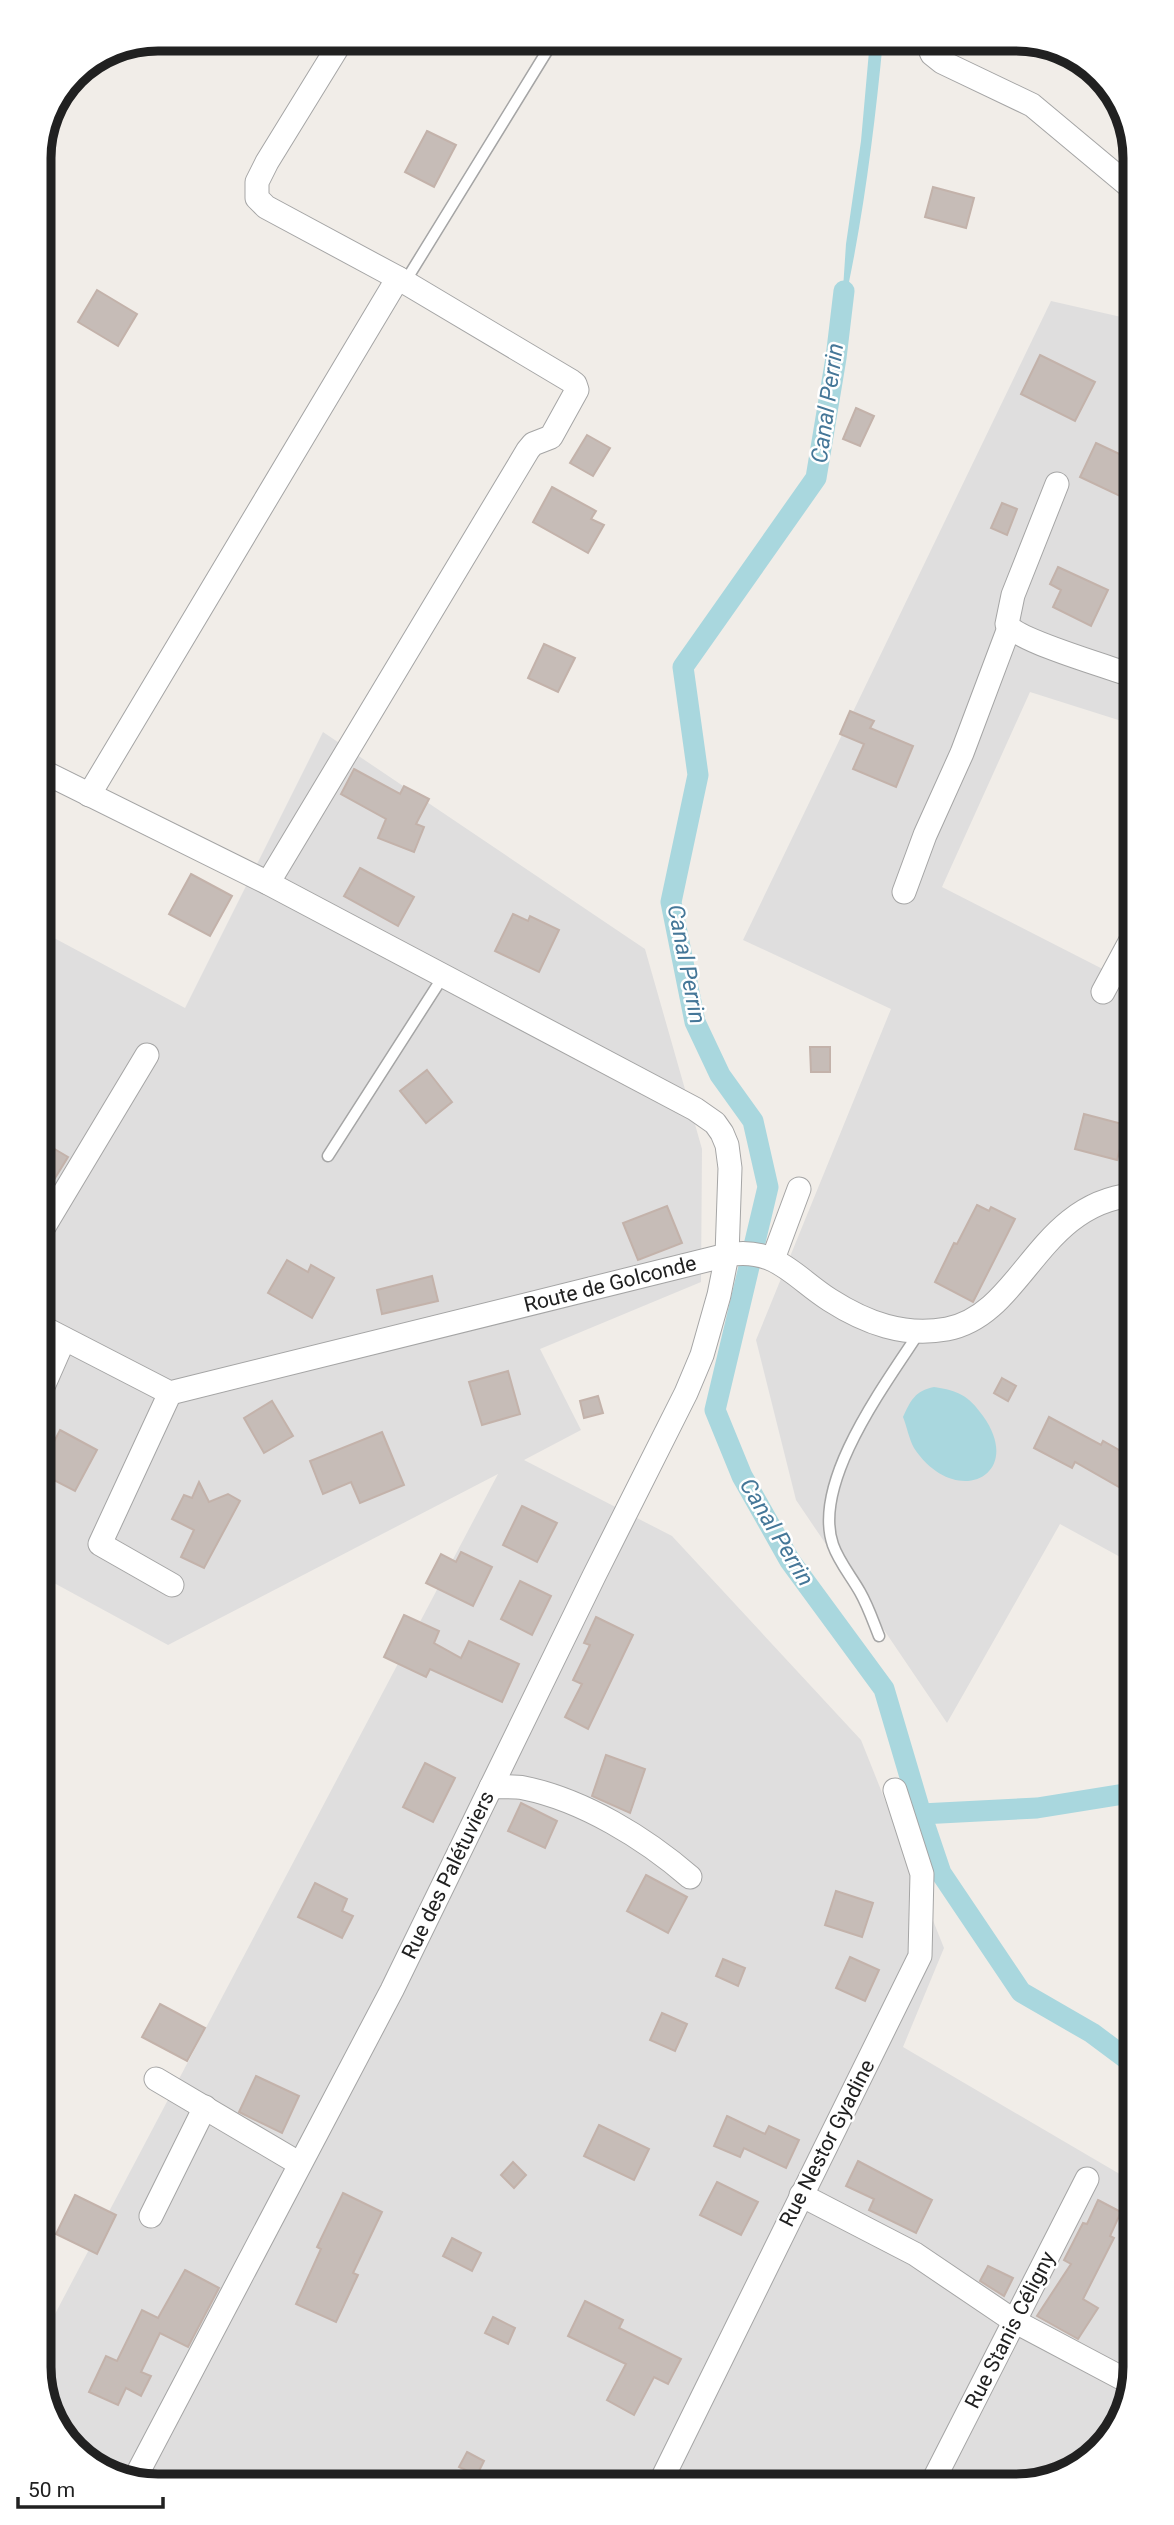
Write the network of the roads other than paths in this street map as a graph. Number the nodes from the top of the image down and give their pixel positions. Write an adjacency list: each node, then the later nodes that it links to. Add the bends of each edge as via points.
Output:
1 (335, 51): 5 (street, via 267,162 256,196 266,206)
2 (547, 51): 5 (lane)
3 (931, 51): 4 (street, via 942,62 1043,113)
4 (1123, 181)
5 (402, 280): 10 (street); 11 (street, via 571,381 577,390 551,438 528,450)
6 (1057, 484): 7 (street, via 1013,595 1006,619)
7 (1009, 628): 8 (street); 12 (street)
8 (1123, 672)
9 (51, 775): 10 (street, Rue des Palétuviers)
10 (89, 795): 11 (street, Rue des Palétuviers)
11 (268, 883): 14 (street, Rue des Palétuviers)
12 (904, 892)
13 (1123, 955): 15 (street)
14 (443, 975): 17 (lane); 21 (street, Rue des Palétuviers, via 683,1102 715,1124 730,1157)
15 (1103, 992)
16 (147, 1055): 20 (street)
17 (328, 1156)
18 (799, 1189): 22 (street)
19 (1123, 1197): 23 (street, Route de Golconde, via 1081,1211 1041,1248 999,1298 968,1323)
20 (51, 1215)
21 (727, 1255): 22 (street, Route de Golconde, via 750,1252); 27 (street, Route de Golconde); 30 (street, Rue des Palétuviers, via 709,1333 686,1393)
22 (772, 1259): 23 (street, Route de Golconde, via 856,1315 879,1325)
23 (920, 1331): 29 (lane, via 856,1432 830,1502 833,1545)
24 (51, 1332): 25 (street)
25 (64, 1339): 26 (street); 27 (street)
26 (51, 1369)
27 (170, 1393): 28 (street, via 100,1544)
28 (172, 1585)
29 (879, 1636)
30 (491, 1787): 32 (street, via 523,1788 614,1823 659,1850); 35 (street, Rue des Palétuviers)
31 (895, 1790): 37 (street, Rue Nestor Gyadine, via 922,1874 920,1956)
32 (690, 1877)
33 (156, 2079): 34 (street)
34 (205, 2107): 35 (street); 38 (street)
35 (300, 2164): 41 (street, Rue des Palétuviers)
36 (1087, 2179): 39 (street, Rue Stanis Céligny)
37 (801, 2195): 39 (street, via 915,2254); 42 (street, Rue Nestor Gyadine)
38 (151, 2216)
39 (1014, 2321): 40 (street); 43 (street, Rue Stanis Céligny)
40 (1122, 2380)
41 (138, 2472)
42 (664, 2474)
43 (937, 2474)

